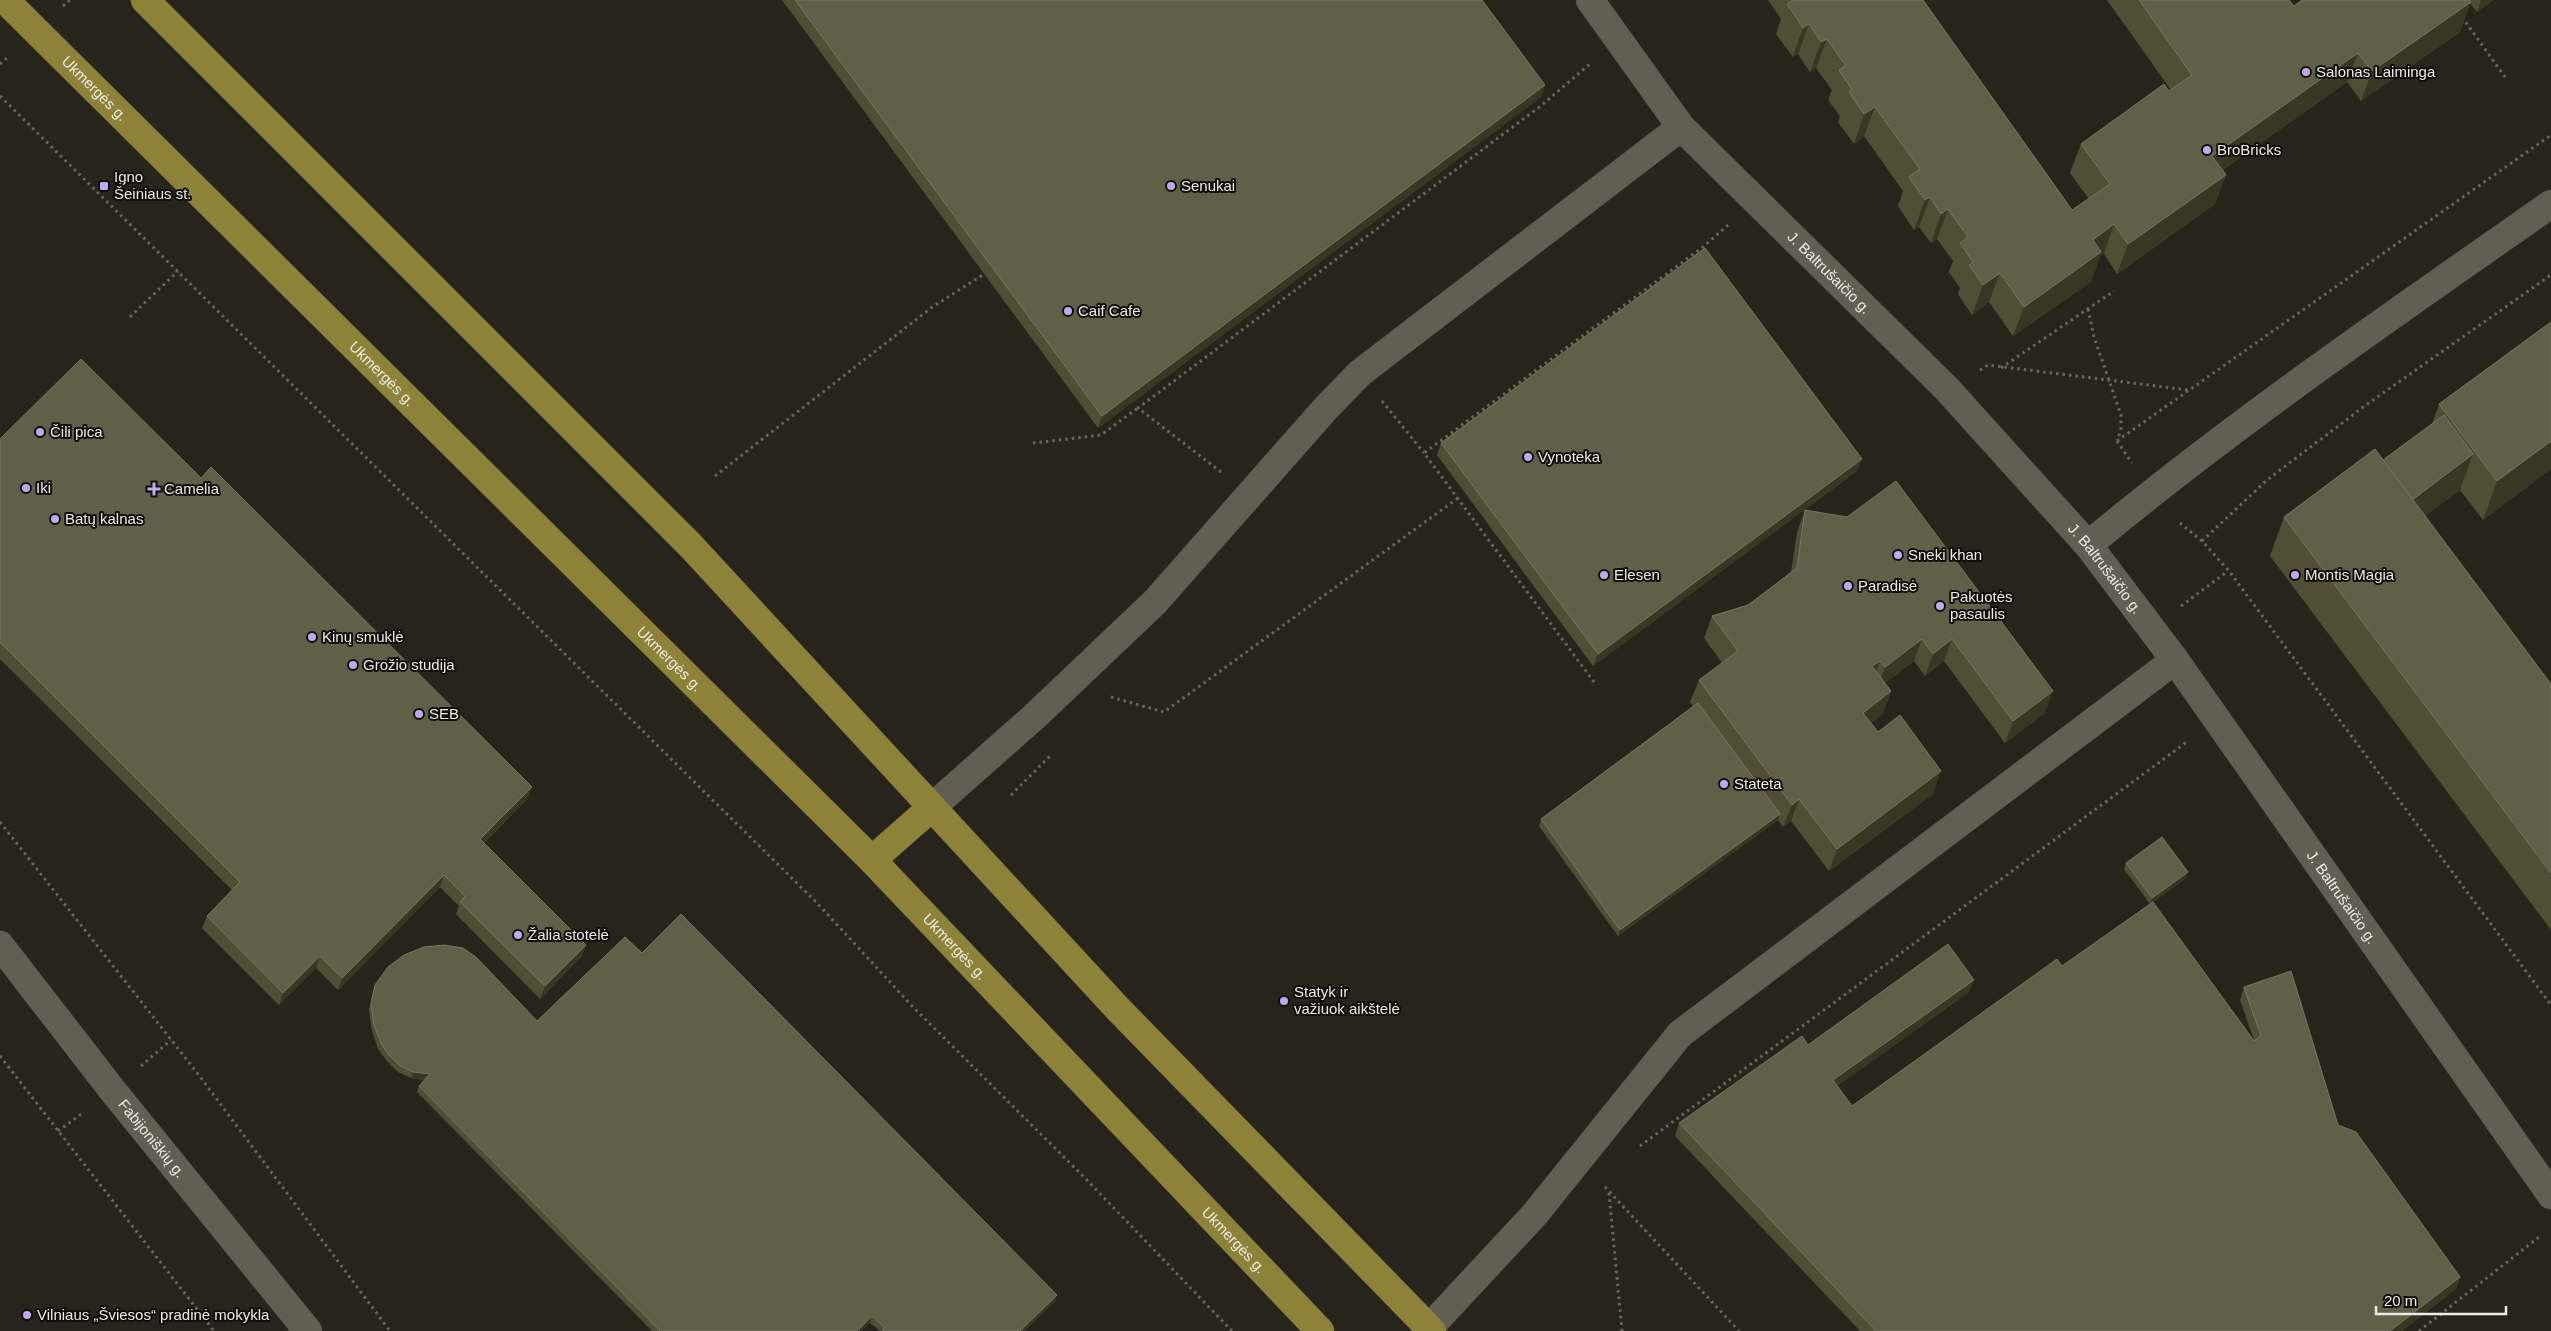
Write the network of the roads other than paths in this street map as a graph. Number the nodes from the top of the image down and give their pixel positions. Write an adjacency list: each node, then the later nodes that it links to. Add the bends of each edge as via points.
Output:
1 (5, 0): 9 (highway, Ukmergės g.)
2 (145, 0): 8 (highway, via 690,545)
3 (1590, 0): 4 (street, J. Baltrušaičio g.)
4 (1681, 126): 6 (street, J. Baltrušaičio g., via 1947,389); 8 (street, via 1360,373 1155,602)
5 (2551, 204): 6 (street, via 2298,381)
6 (2088, 544): 7 (street, J. Baltrušaičio g.)
7 (2175, 660): 11 (street, J. Baltrušaičio g.); 12 (street, via 1680,1034 1535,1214)
8 (932, 808): 9 (highway); 12 (highway, via 1119,1010)
9 (872, 860): 14 (highway, Ukmergės g.)
10 (0, 945): 13 (street, Fabijoniškių g.)
11 (2551, 1195)
12 (1431, 1329)
13 (308, 1331)
14 (1320, 1331)

